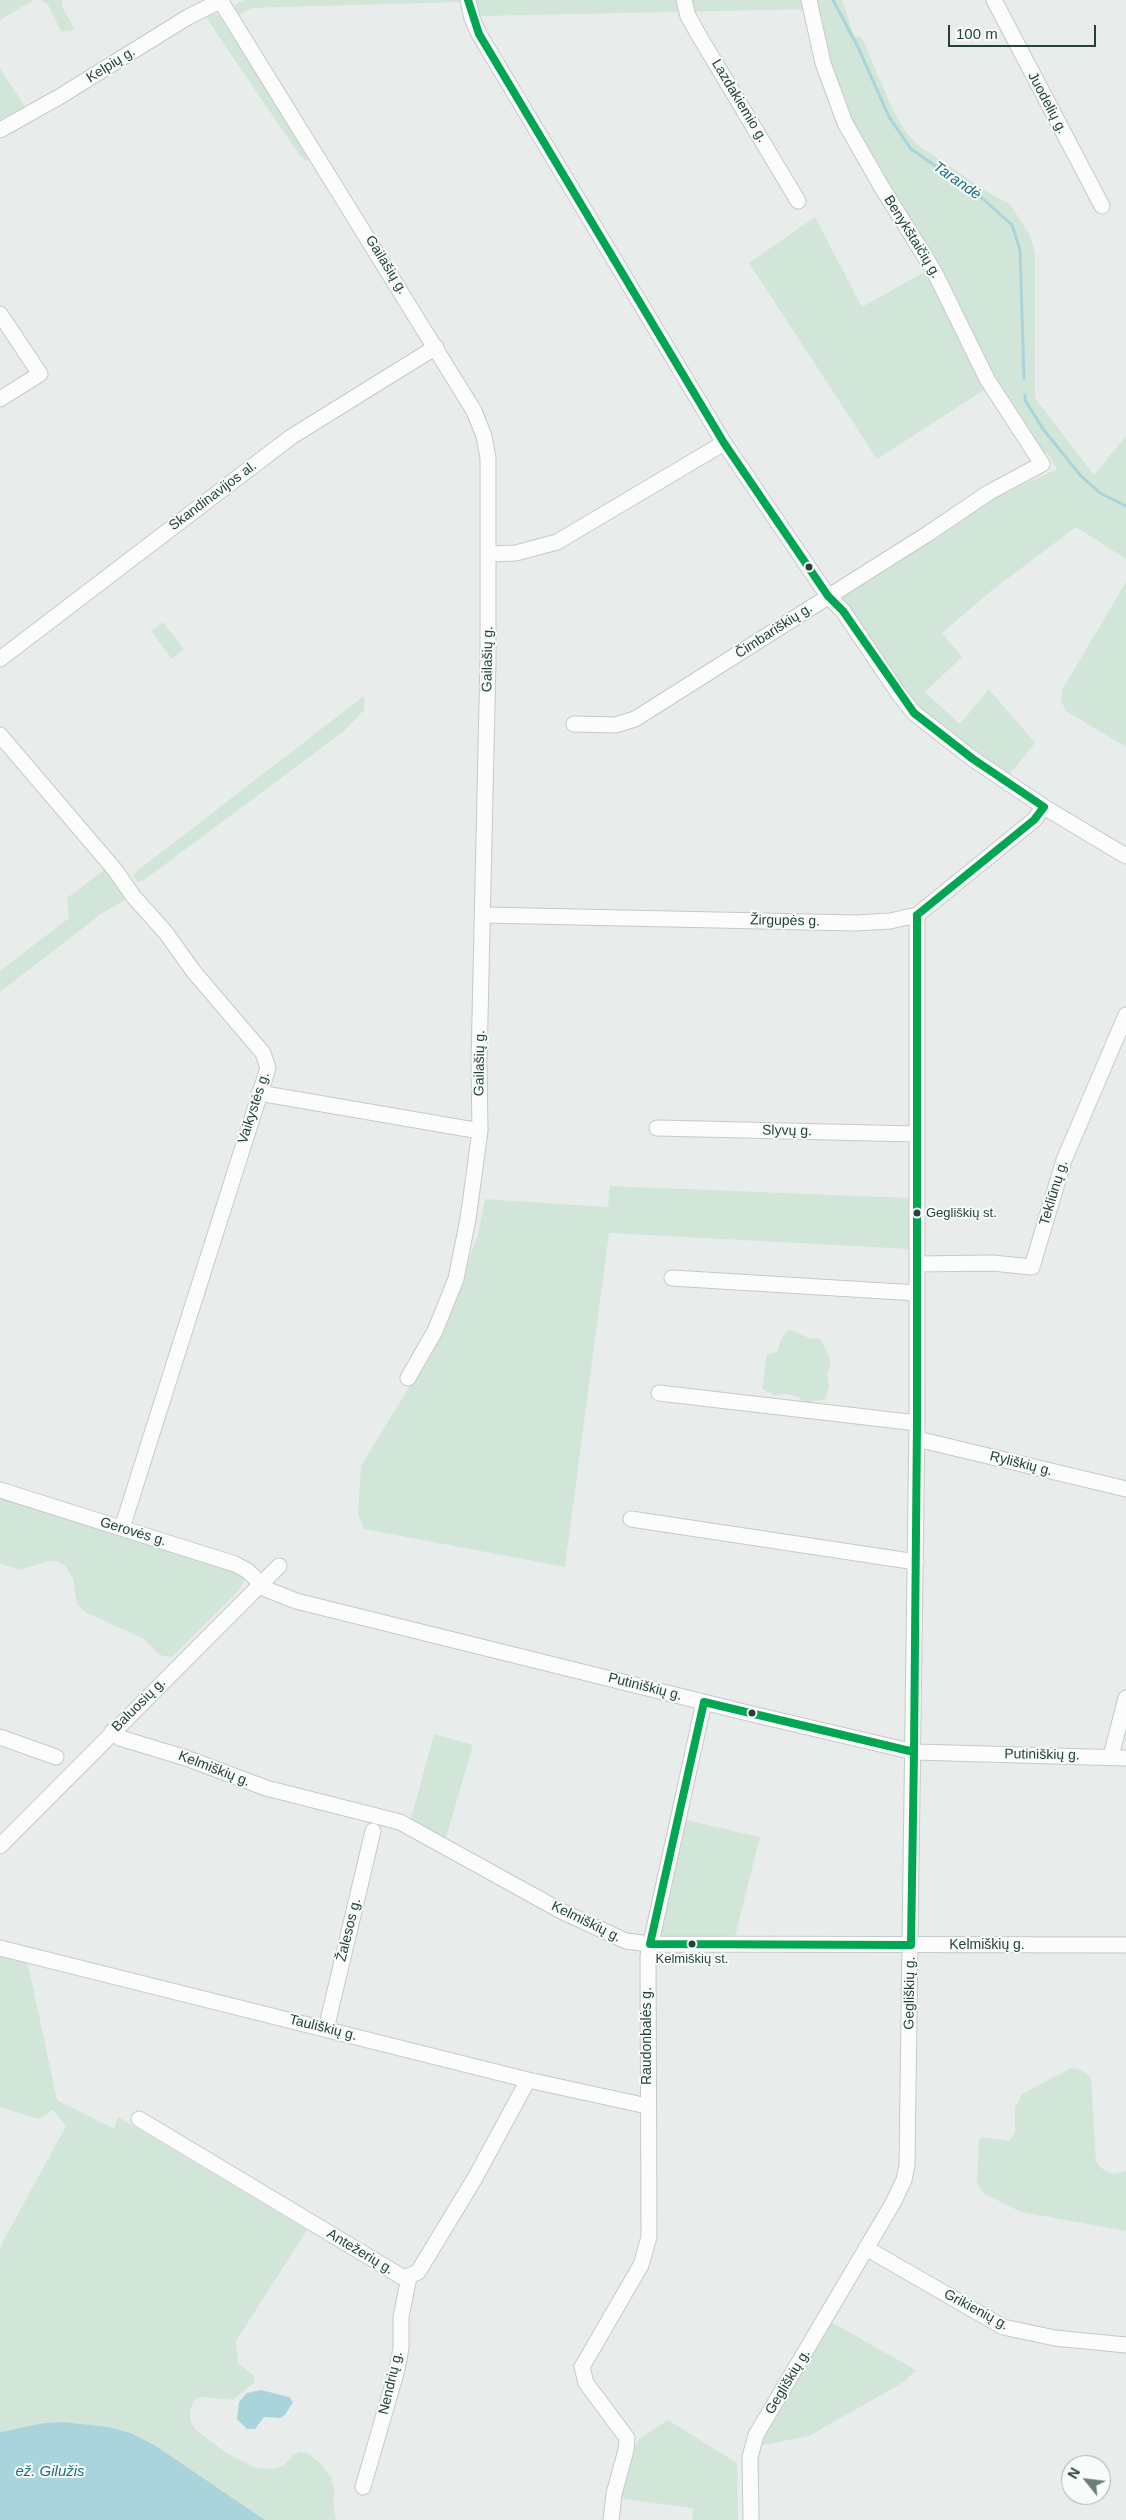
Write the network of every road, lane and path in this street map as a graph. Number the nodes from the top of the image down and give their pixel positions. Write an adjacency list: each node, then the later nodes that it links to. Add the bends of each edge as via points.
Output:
1 (221, 0): 6 (street, Kelpių g.); 10 (street, Gailašių g.)
2 (468, 0): 12 (street, via 479,34)
3 (684, 0): 7 (street, Lazdakiemio g., via 698,34)
4 (809, 0): 13 (street, Benykštaičių g., via 823,63 845,123 936,273 988,379)
5 (994, 0): 8 (street, Juodelių g.)
6 (0, 130)
7 (798, 201)
8 (1102, 206)
9 (0, 314): 11 (street, via 40,374)
10 (436, 347): 14 (street, Gailašių g., via 474,410 484,436 488,458); 16 (street, Skandinavijos al., via 291,437)
11 (0, 399)
12 (724, 443): 14 (street, via 557,542 516,552); 15 (street)
13 (1042, 464): 15 (street, Čimbariškių g., via 988,493)
14 (489, 554): 21 (street, Gailašių g.)
15 (828, 596): 17 (street, Čimbariškių g., via 635,719 615,725); 19 (street, via 843,610 914,712 973,759)
16 (0, 659)
17 (574, 724)
18 (0, 735): 24 (street, Vaikystės g., via 115,870 262,1053 268,1068)
19 (1044, 807): 20 (street); 22 (street, Žirgupės g., via 1034,820)
20 (1126, 856)
21 (484, 915): 22 (street, Žirgupės g., via 856,922 890,921); 26 (street, Gailašių g.)
22 (917, 915): 27 (street, Gegliškių g.)
23 (1126, 1015): 28 (street, Tekliūnų g., via 1064,1160 1032,1267 992,1263)
24 (259, 1092): 26 (street); 38 (street, Vaikystės g.)
25 (657, 1128): 27 (street, Slyvų g.)
26 (480, 1131): 31 (street, Gailašių g., via 456,1279 435,1331)
27 (916, 1134): 28 (street, Gegliškių g.)
28 (916, 1264): 30 (street, Gegliškių g.)
29 (672, 1278): 30 (street)
30 (916, 1293): 33 (street, Gegliškių g.)
31 (408, 1378)
32 (659, 1393): 33 (street)
33 (917, 1423): 34 (street, Gegliškių g.)
34 (917, 1438): 35 (street, Ryliškių g.); 39 (street, Gegliškių g.)
35 (1126, 1489)
36 (0, 1490): 38 (street, Gerovės g.)
37 (631, 1519): 39 (street)
38 (122, 1528): 41 (street, Gerovės g., via 235,1564 248,1571)
39 (916, 1562): 46 (street, Gegliškių g.)
40 (279, 1566): 41 (street, Baluosių g.)
41 (260, 1584): 43 (street, Putiniškių g., via 272,1593 296,1601); 44 (street, Baluosių g.)
42 (1126, 1698): 48 (street)
43 (704, 1702): 46 (street, Putiniškių g.); 51 (street, Raudonbalės g.)
44 (112, 1732): 50 (street, Baluosių g.); 51 (street, Kelmiškių g., via 120,1738 266,1788 400,1822 603,1932 626,1941)
45 (0, 1737): 47 (street)
46 (914, 1752): 48 (street, Putiniškių g.); 52 (street, Gegliškių g.)
47 (56, 1757)
48 (1118, 1757)
49 (373, 1831): 55 (street, Žalesos g.)
50 (0, 1846)
51 (650, 1944): 52 (street, Kelmiškių g.); 57 (street, Raudonbalės g., via 647,1964)
52 (911, 1945): 53 (street, Kelmiškių g.); 59 (street, Gegliškių g., via 907,2165 902,2186)
53 (1126, 1945)
54 (0, 1948): 55 (street, Tauliškių g.)
55 (326, 2029): 56 (street, Tauliškių g.)
56 (528, 2080): 57 (street, Tauliškių g.); 60 (street, Antežerių g., via 475,2178 418,2272)
57 (647, 2106): 63 (street, Raudonbalės g., via 650,2237 646,2253 582,2366 586,2383 627,2438)
58 (139, 2118): 60 (street, Antežerių g., via 399,2276)
59 (866, 2248): 61 (street, Grikienių g., via 1003,2327 1055,2338); 64 (street, Gegliškių g., via 756,2435 750,2457)
60 (410, 2277): 62 (street, Nendrių g., via 401,2317 397,2370)
61 (1126, 2346)
62 (364, 2487)
63 (611, 2520)
64 (751, 2520)

